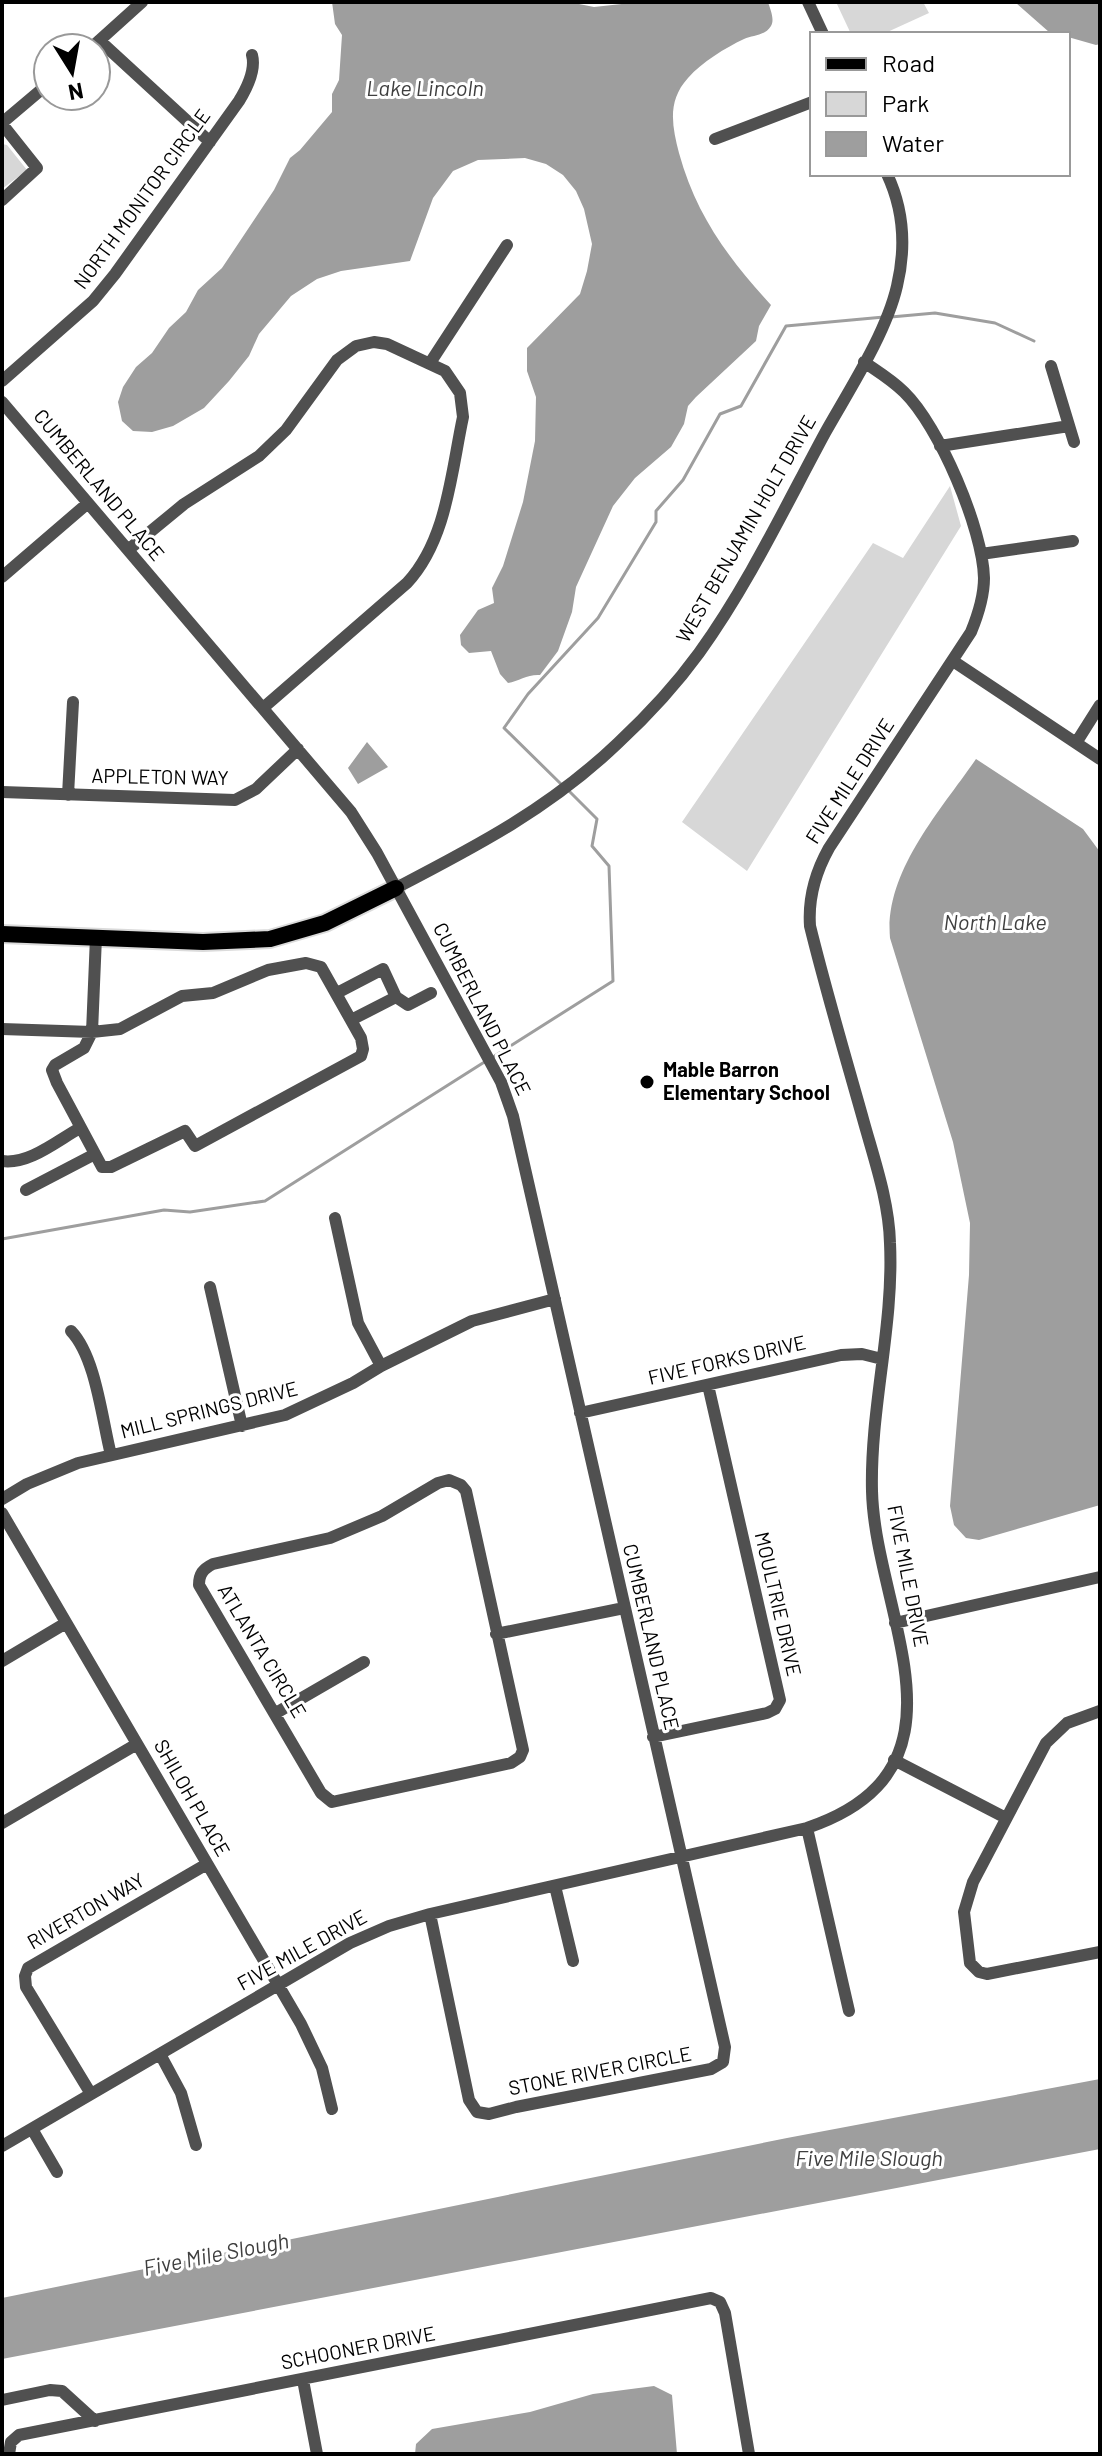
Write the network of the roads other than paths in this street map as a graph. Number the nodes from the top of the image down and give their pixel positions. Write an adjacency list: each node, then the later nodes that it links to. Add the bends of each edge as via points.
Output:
1 (142, 2): 3 (street)
2 (808, 2): 4 (street)
3 (109, 32)
4 (822, 32)
5 (252, 55): 11 (street, NORTH MONITOR CIRCLE, via 246,89)
6 (112, 59): 11 (street)
7 (32, 98): 9 (street)
8 (810, 103): 10 (street)
9 (2, 124): 13 (street, via 37,168)
10 (715, 139)
11 (210, 142): 18 (street, NORTH MONITOR CIRCLE, via 93,301)
12 (888, 176): 15 (street, WEST BENJAMIN HOLT DRIVE, via 901,220 902,261 892,301)
13 (2, 200)
14 (507, 245): 16 (street)
15 (864, 362): 22 (street, FIVE MILE DRIVE, via 903,391); 37 (street, WEST BENJAMIN HOLT DRIVE, via 717,627 651,711 539,807)
16 (430, 363): 25 (street, via 381,342 351,349 259,456 184,504); 31 (street, via 454,380 464,408 430,550 407,583)
17 (1051, 366): 20 (street)
18 (2, 381)
19 (2, 402): 23 (street, CUMBERLAND PLACE)
20 (1069, 426): 21 (street); 22 (street)
21 (1074, 442)
22 (940, 446): 26 (street, FIVE MILE DRIVE)
23 (88, 503): 25 (street, CUMBERLAND PLACE); 27 (street)
24 (1073, 541): 26 (street)
25 (128, 550): 31 (street, CUMBERLAND PLACE)
26 (981, 554): 28 (street, FIVE MILE DRIVE, via 981,603)
27 (2, 577)
28 (953, 661): 32 (street); 54 (street, FIVE MILE DRIVE, via 829,848 810,902 810,926 886,1208 890,1282)
29 (73, 702): 36 (street)
30 (1100, 705): 32 (street)
31 (263, 708): 33 (street, CUMBERLAND PLACE)
32 (1076, 743): 34 (street)
33 (298, 749): 36 (street, APPLETON WAY, via 256,789 235,800); 37 (street, CUMBERLAND PLACE, via 351,812)
34 (1100, 759)
35 (2, 792): 36 (street, APPLETON WAY)
36 (68, 795)
37 (396, 888): 39 (main road, WEST BENJAMIN HOLT DRIVE, via 325,923 270,939); 52 (street, CUMBERLAND PLACE, via 508,1099)
38 (2, 934): 39 (main road, WEST BENJAMIN HOLT DRIVE)
39 (96, 937): 45 (street)
40 (337, 993): 42 (street, via 383,969); 43 (street); 45 (street, via 321,967 306,963 268,970 213,993 182,996 120,1029)
41 (431, 993): 42 (street, via 408,1005)
42 (396, 997): 43 (street)
43 (351, 1020): 47 (street, via 361,1038 361,1056 195,1146 185,1131 111,1167 102,1167)
44 (2, 1029): 45 (street)
45 (92, 1032): 46 (street, via 84,1048 52,1070)
46 (80, 1128): 47 (street); 48 (street, via 27,1157)
47 (95, 1154): 49 (street)
48 (2, 1161)
49 (26, 1190)
50 (335, 1218): 55 (street, via 358,1323)
51 (210, 1287): 58 (street)
52 (555, 1299): 55 (street, MILL SPRINGS DRIVE, via 472,1321); 57 (street, CUMBERLAND PLACE)
53 (71, 1331): 59 (street, via 89,1362)
54 (882, 1359): 56 (street, FIVE FORKS DRIVE, via 841,1355); 65 (street, FIVE MILE DRIVE, via 872,1493)
55 (381, 1366): 58 (street, MILL SPRINGS DRIVE, via 307,1406)
56 (708, 1385): 57 (street, FIVE FORKS DRIVE); 71 (street, MOULTRIE DRIVE, via 780,1700 767,1713)
57 (580, 1413): 63 (street, CUMBERLAND PLACE)
58 (242, 1426): 59 (street, MILL SPRINGS DRIVE)
59 (111, 1455): 60 (street, MILL SPRINGS DRIVE, via 78,1463)
60 (2, 1499)
61 (2, 1513): 64 (street, SHILOH PLACE)
62 (1100, 1577): 65 (street)
63 (624, 1608): 66 (street); 71 (street, CUMBERLAND PLACE)
64 (66, 1623): 67 (street); 72 (street, SHILOH PLACE)
65 (895, 1623): 73 (street, FIVE MILE DRIVE, via 909,1693 904,1736)
66 (496, 1634): 70 (street, ATLANTA CIRCLE, via 522,1742 515,1762 332,1802 321,1793); 70 (street, ATLANTA CIRCLE, via 466,1491 445,1480 330,1538 205,1568 199,1585)
67 (2, 1661)
68 (364, 1662): 70 (street)
69 (1100, 1711): 74 (street, via 1067,1723 1052,1735)
70 (276, 1713)
71 (653, 1737): 77 (street, CUMBERLAND PLACE)
72 (137, 1744): 75 (street); 78 (street, SHILOH PLACE)
73 (894, 1760): 74 (street); 76 (street, FIVE MILE DRIVE, via 861,1802)
74 (1006, 1818): 81 (street, via 965,1903 970,1963 987,1974)
75 (2, 1823)
76 (807, 1828): 77 (street, FIVE MILE DRIVE); 84 (street)
77 (680, 1858): 79 (street, FIVE MILE DRIVE); 80 (street, STONE RIVER CIRCLE, via 725,2047 723,2062 711,2069 489,2114 477,2112 469,2100)
78 (207, 1864): 83 (street, SHILOH PLACE); 86 (street, RIVERTON WAY, via 28,1968 26,1987)
79 (555, 1886): 80 (street, FIVE MILE DRIVE); 82 (street)
80 (430, 1914): 83 (street, FIVE MILE DRIVE, via 350,1943)
81 (1100, 1952)
82 (573, 1961)
83 (278, 1985): 85 (street, FIVE MILE DRIVE); 87 (street, SHILOH PLACE, via 316,2056)
84 (849, 2011)
85 (160, 2054): 86 (street, FIVE MILE DRIVE); 89 (street, via 181,2093)
86 (91, 2094): 88 (street, FIVE MILE DRIVE)
87 (332, 2109)
88 (32, 2129): 90 (street, FIVE MILE DRIVE); 91 (street)
89 (196, 2145)
90 (2, 2146)
91 (57, 2172)
92 (303, 2380): 94 (street, SCHOONER DRIVE); 96 (street); 97 (street, SCHOONER DRIVE, via 715,2299 725,2313)
93 (2, 2400): 94 (street, via 62,2391)
94 (95, 2421): 95 (street, SCHOONER DRIVE, via 19,2435)
95 (10, 2448)
96 (317, 2454)
97 (749, 2454)

